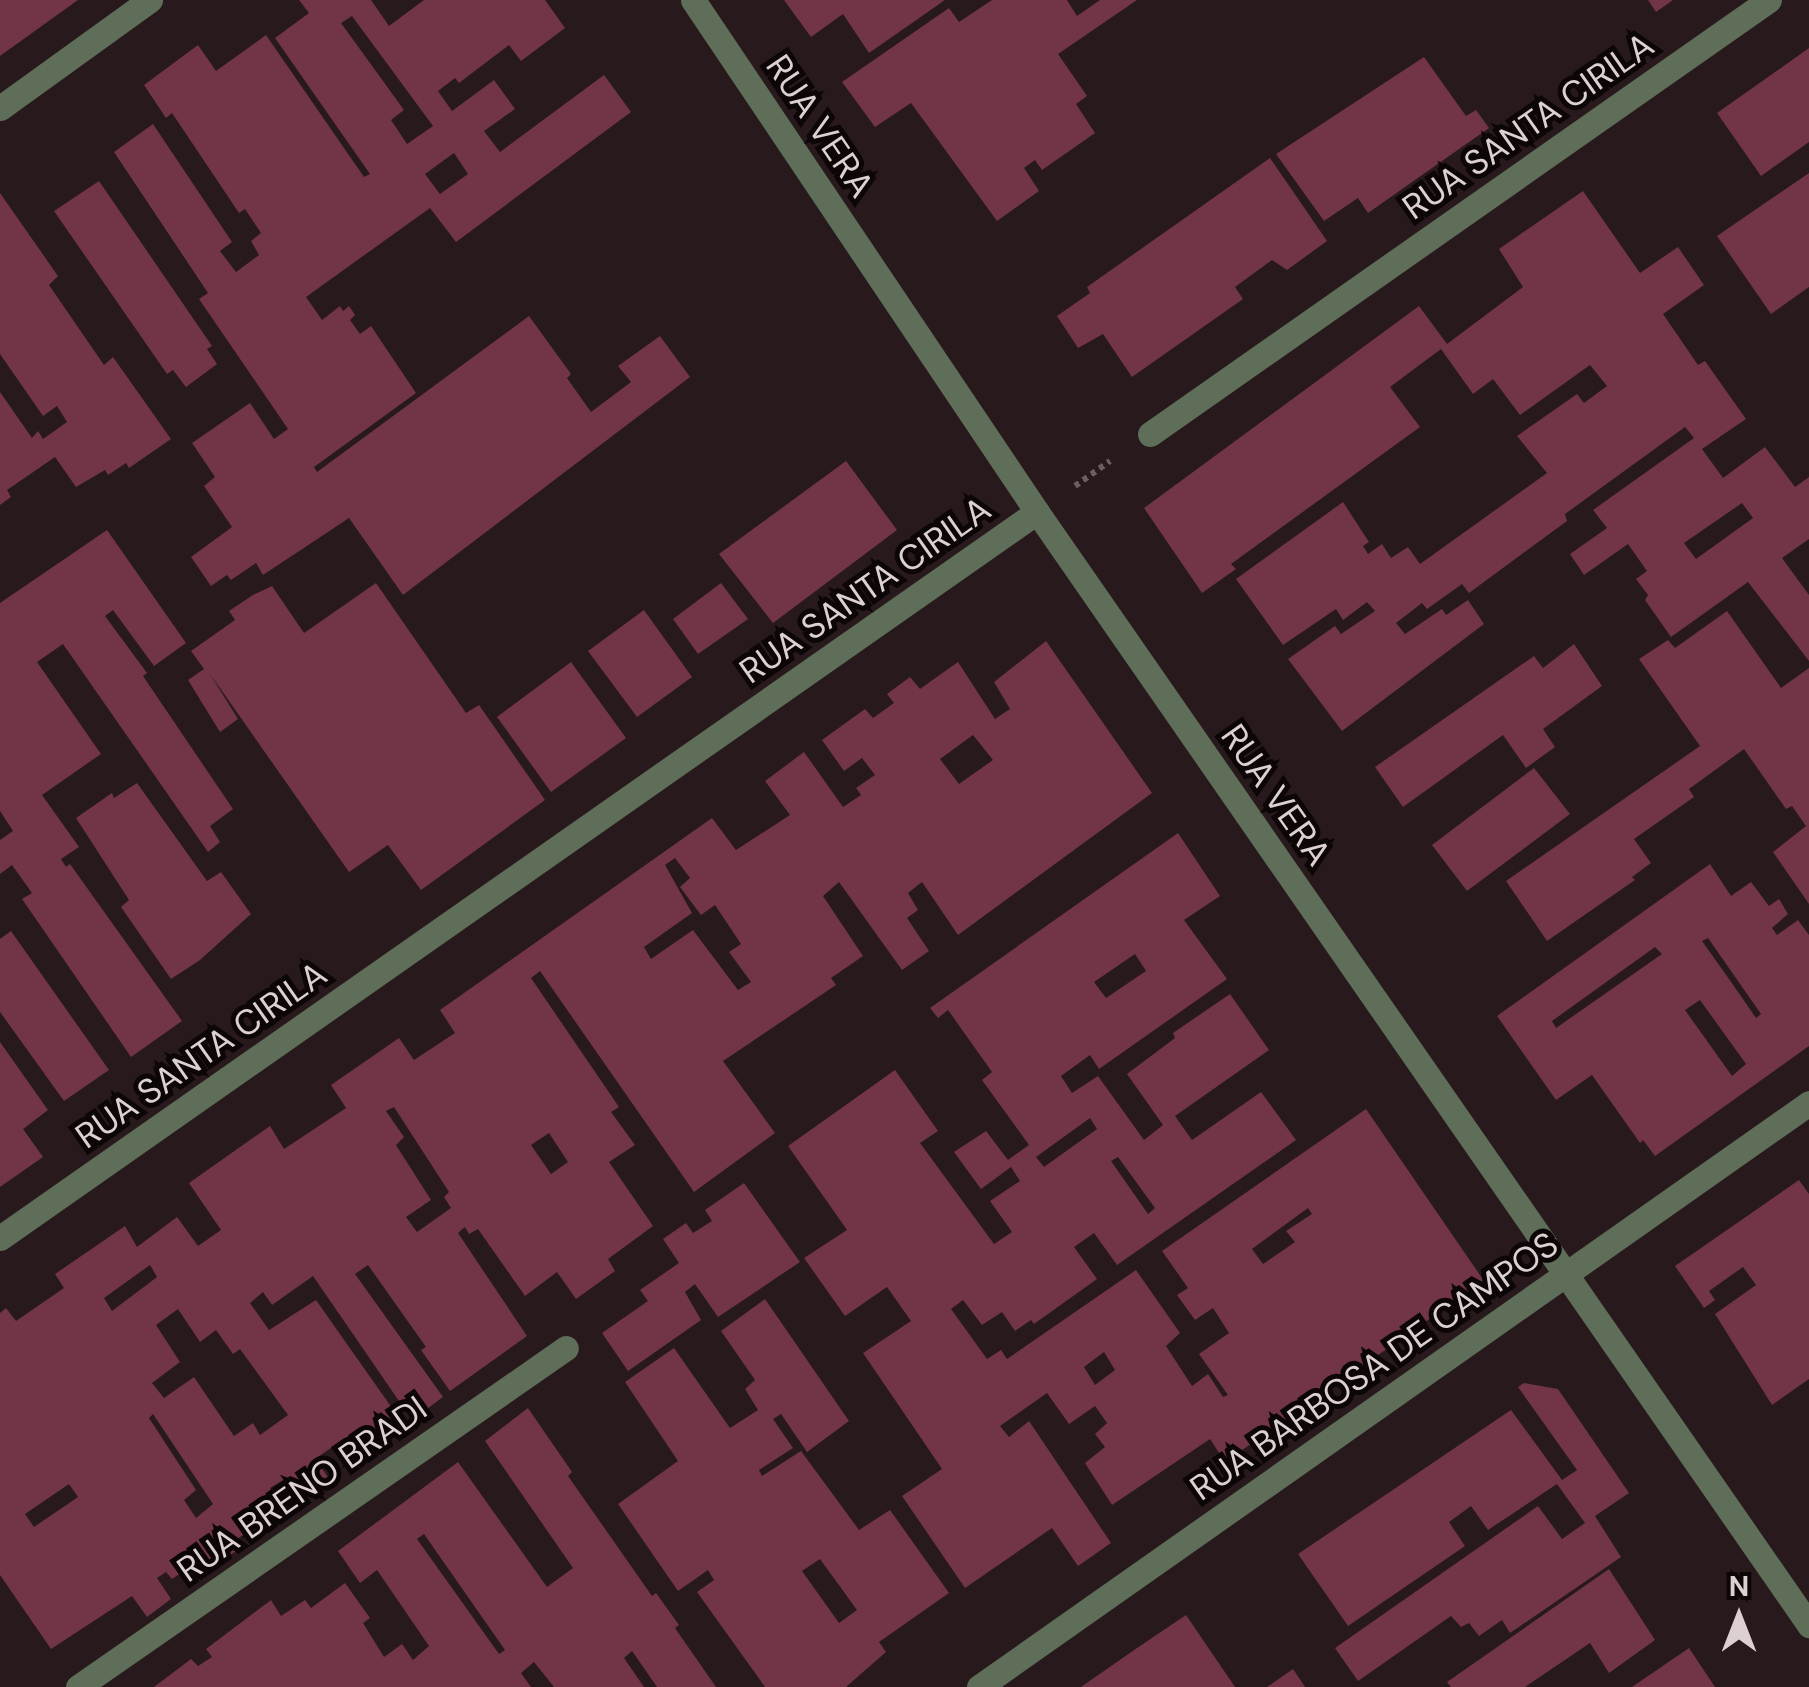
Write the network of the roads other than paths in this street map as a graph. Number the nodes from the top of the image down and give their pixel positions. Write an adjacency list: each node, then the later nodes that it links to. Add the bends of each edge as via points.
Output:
1 (150, 0): 4 (street)
2 (693, 0): 6 (street, RUA VERA)
3 (1769, 0): 5 (street, RUA SANTA CIRILA)
4 (0, 108)
5 (1150, 434)
6 (1038, 512): 8 (street, RUA SANTA CIRILA); 9 (street, RUA VERA)
7 (1809, 1103): 9 (street, RUA BARBOSA DE CAMPOS)
8 (0, 1238)
9 (1566, 1274): 11 (street, RUA VERA); 13 (street, RUA BARBOSA DE CAMPOS)
10 (566, 1348): 12 (street, RUA BRENO BRADI)
11 (1809, 1625)
12 (78, 1687)
13 (979, 1687)

